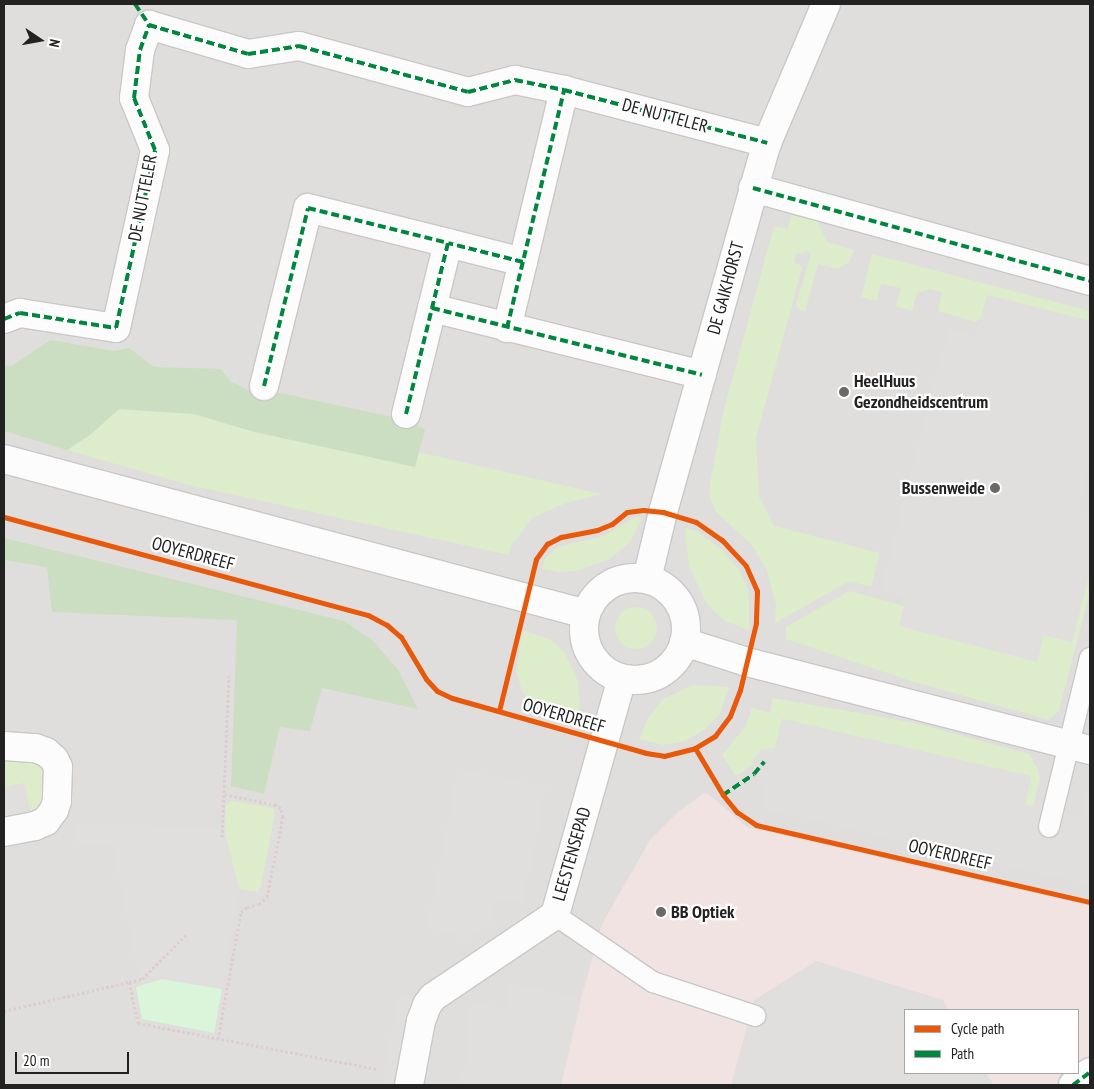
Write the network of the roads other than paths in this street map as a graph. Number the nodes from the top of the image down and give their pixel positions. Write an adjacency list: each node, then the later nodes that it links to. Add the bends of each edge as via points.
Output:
1 (826, 4): 3 (street, DE GAIKHORST)
2 (564, 90): 3 (street, DE NUTTELER); 6 (street); 9 (street, DE NUTTELER, via 515,80 468,92 299,46 248,54 149,25 140,50 134,98 155,150 116,328 20,313)
3 (767, 143): 4 (street, DE GAIKHORST)
4 (753, 188): 7 (street); 11 (street, DE GAIKHORST)
5 (448, 243): 6 (street); 8 (street); 12 (street, via 308,208)
6 (523, 262): 10 (street)
7 (1090, 281)
8 (432, 308): 10 (street); 13 (street)
9 (4, 319)
10 (507, 328): 11 (street)
11 (702, 375): 15 (street, DE GAIKHORST)
12 (264, 386)
13 (406, 414)
14 (4, 460): 16 (street)
15 (647, 579): 16 (street, via 621,579 609,585 599,592); 17 (street, via 659,583 679,602 685,622)
16 (586, 614): 19 (street, via 588,649 602,668)
17 (684, 642): 19 (street, via 671,665 660,673 636,680); 21 (street, via 747,662)
18 (1090, 658): 21 (lane)
19 (622, 678): 24 (street, LEESTENSEPAD)
20 (4, 746): 23 (street, via 46,752 58,767 57,801 46,821)
21 (1080, 748): 22 (lane)
22 (1049, 827)
23 (4, 832)
24 (555, 915): 25 (lane, via 653,982); 27 (street, LEESTENSEPAD, via 426,1005)
25 (756, 1016)
26 (1090, 1072): 28 (street)
27 (409, 1085)
28 (1073, 1085)

